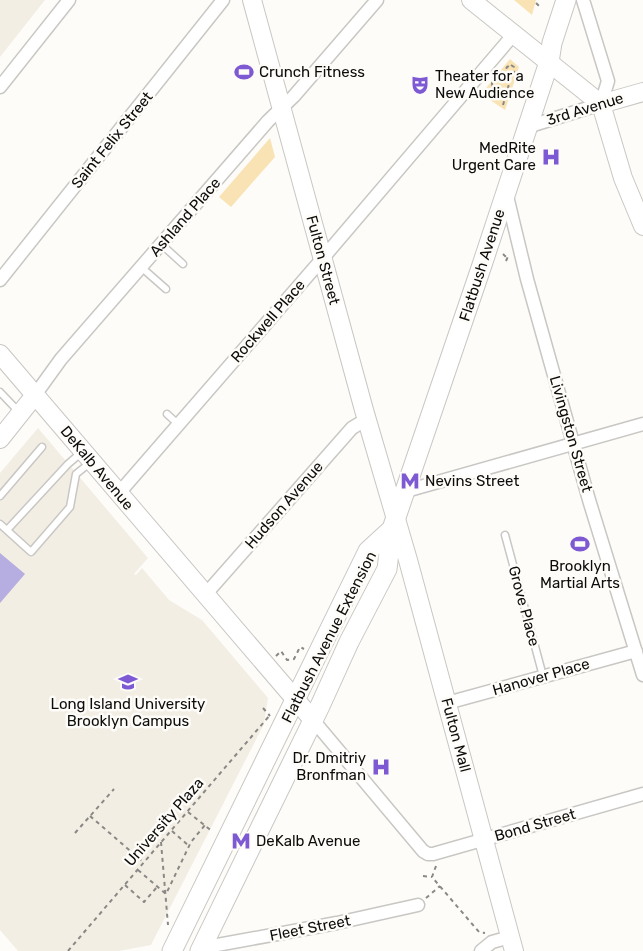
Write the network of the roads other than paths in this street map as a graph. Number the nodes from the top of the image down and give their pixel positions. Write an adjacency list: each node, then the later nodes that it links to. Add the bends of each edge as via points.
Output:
1 (69, 0): 10 (street)
2 (223, 0): 21 (street, Saint Felix Street)
3 (252, 0): 13 (main road, Fulton Street)
4 (377, 0): 13 (street, Ashland Place)
5 (471, 0): 8 (main road)
6 (566, 0): 9 (main road, Flatbush Avenue)
7 (584, 0): 12 (street, via 608,81)
8 (514, 34): 9 (main road); 18 (street, Rockwell Place)
9 (549, 62): 12 (main road); 14 (main road, Flatbush Avenue)
10 (0, 87)
11 (643, 92): 12 (main road, 3rd Avenue)
12 (601, 104): 14 (street, 3rd Avenue); 16 (main road, via 623,178)
13 (282, 108): 17 (street, Ashland Place); 18 (main road, Fulton Street)
14 (528, 127): 15 (main road, Flatbush Avenue)
15 (506, 192): 32 (street, Livingston Street); 35 (main road, Flatbush Avenue)
16 (643, 226)
17 (161, 244): 19 (lane); 20 (street, Ashland Place)
18 (323, 258): 28 (main road, Fulton Street); 29 (street, Rockwell Place)
19 (183, 264)
20 (141, 267): 22 (lane); 25 (street, Ashland Place, via 60,359)
21 (0, 280)
22 (166, 289)
23 (0, 354): 25 (main road, DeKalb Avenue)
24 (0, 392): 26 (lane)
25 (35, 395): 26 (main road, Ashland Place); 34 (main road, DeKalb Avenue)
26 (20, 414): 31 (main road, Ashland Place)
27 (167, 414): 29 (lane)
28 (367, 419): 39 (main road, Fulton Street); 42 (street, Hudson Avenue, via 352,428)
29 (178, 424): 36 (street, Rockwell Place)
30 (643, 424): 32 (street)
31 (0, 439)
32 (574, 444): 35 (street); 43 (street, Livingston Street)
33 (42, 447): 37 (lane)
34 (87, 456): 36 (main road, DeKalb Avenue); 40 (lane, via 68,464); 40 (lane, via 76,474 70,507 31,552)
35 (406, 491): 39 (main road, Flatbush Avenue)
36 (118, 493): 42 (main road, DeKalb Avenue)
37 (0, 496)
38 (0, 524): 40 (lane)
39 (394, 525): 46 (main road, Flatbush Avenue Extension, via 368,551); 47 (main road, Fulton Mall, via 408,560); 48 (main road, Flatbush Avenue Extension, via 387,569)
40 (8, 530)
41 (505, 535): 45 (lane, Grove Place)
42 (205, 595): 46 (main road, DeKalb Avenue)
43 (636, 651): 44 (street, Livingston Street); 45 (street, Hanover Place)
44 (643, 675)
45 (543, 676): 47 (street, Hanover Place)
46 (296, 701): 48 (main road, DeKalb Avenue); 55 (main road, Flatbush Avenue Extension)
47 (447, 703): 50 (main road, Fulton Mall)
48 (313, 720): 51 (street, DeKalb Avenue); 54 (main road, Flatbush Avenue Extension)
49 (643, 794): 50 (street, Bond Street)
50 (484, 839): 51 (street, Bond Street); 53 (main road, Fulton Mall)
51 (428, 854)
52 (418, 905): 54 (street, Fleet Street)
53 (512, 944): 56 (street, via 492,942)
54 (200, 950)
55 (172, 951)
56 (481, 951)

